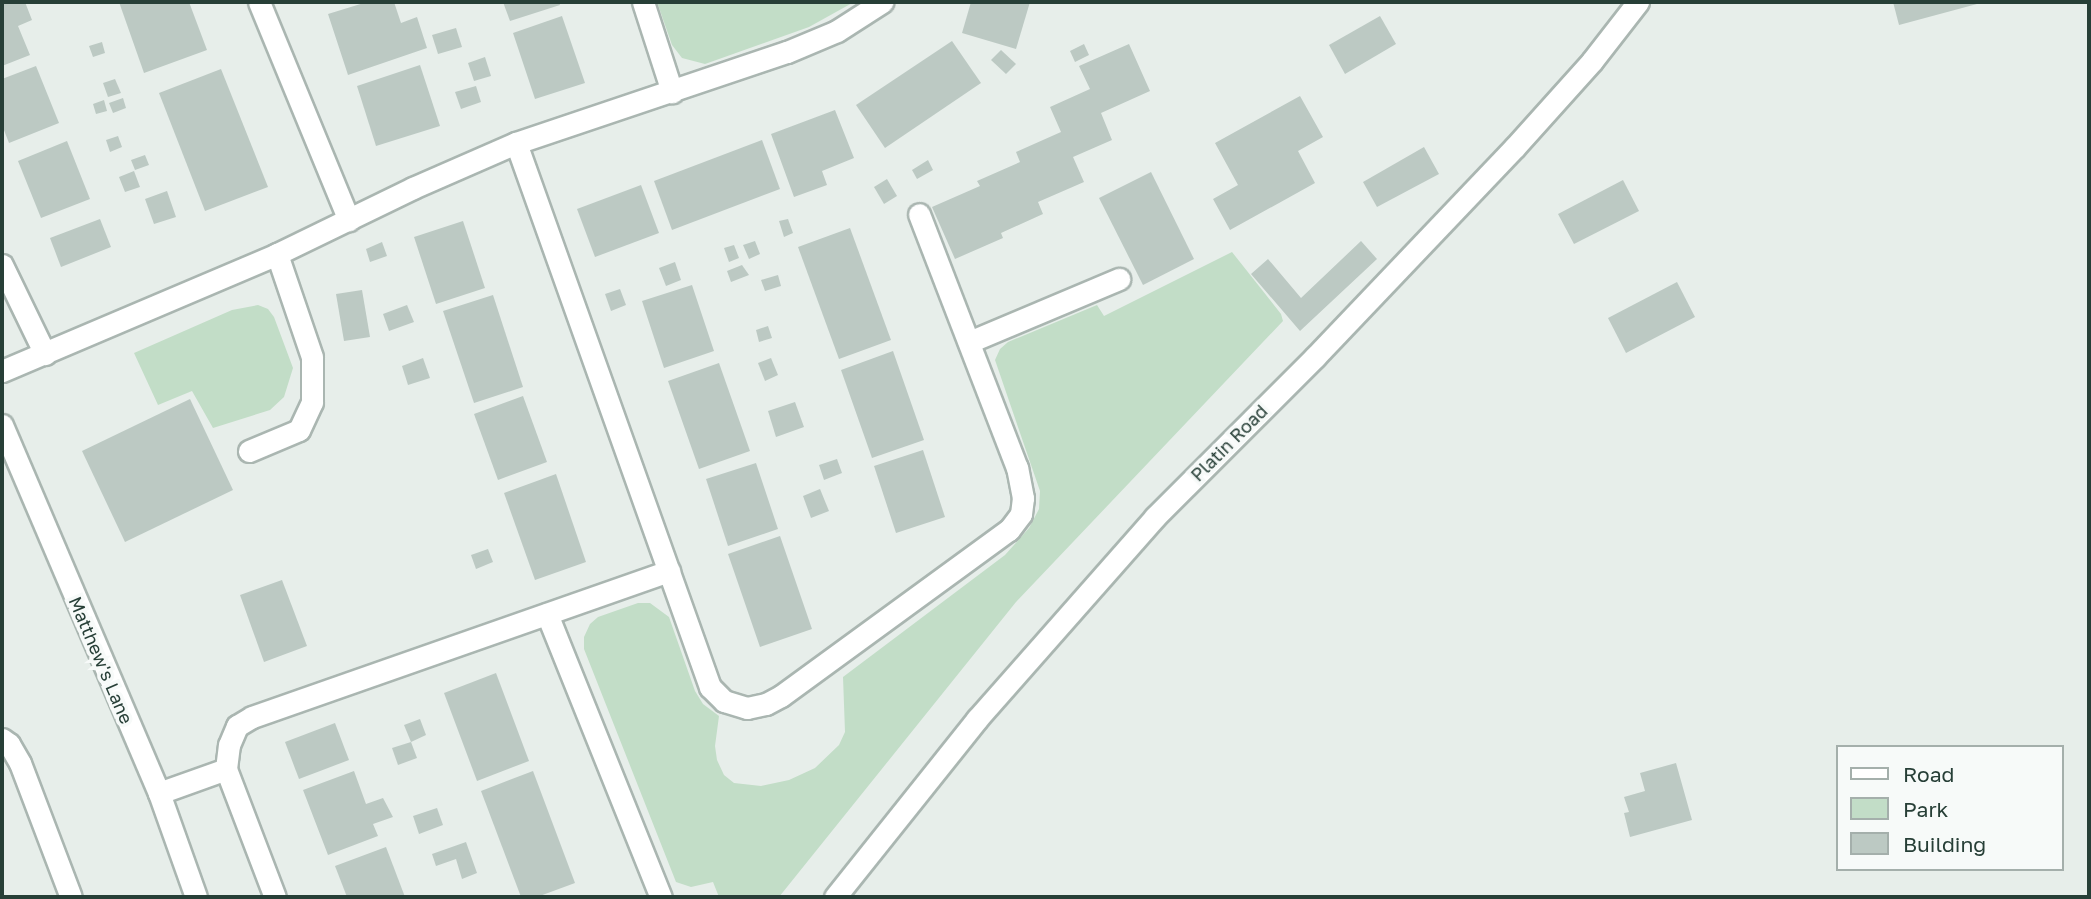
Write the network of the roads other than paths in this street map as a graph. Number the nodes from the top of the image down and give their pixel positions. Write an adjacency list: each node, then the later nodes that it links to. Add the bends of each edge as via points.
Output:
1 (259, 2): 8 (street)
2 (643, 2): 5 (street)
3 (882, 2): 5 (street, via 837,31)
4 (1638, 2): 26 (street, Platin Road, via 1514,148 1155,517 977,719)
5 (672, 92): 6 (street)
6 (516, 143): 8 (street); 17 (street)
7 (919, 214): 12 (street)
8 (349, 220): 9 (street)
9 (277, 254): 13 (street); 16 (street, via 312,357 312,402 299,430)
10 (2, 265): 13 (street)
11 (1119, 279): 12 (street)
12 (969, 342): 17 (street, via 1020,476 1021,514 1009,530 781,696 747,708 724,701 710,687)
13 (45, 354): 14 (street)
14 (2, 371)
15 (2, 425): 21 (street, Matthew's Lane)
16 (249, 451)
17 (669, 571): 18 (street)
18 (547, 614): 20 (street, via 252,717 237,726); 25 (street)
19 (2, 739): 22 (street, via 20,763)
20 (226, 769): 21 (street); 24 (street)
21 (159, 793): 23 (street, Matthew's Lane)
22 (71, 897)
23 (196, 897)
24 (275, 897)
25 (661, 897)
26 (835, 897)

